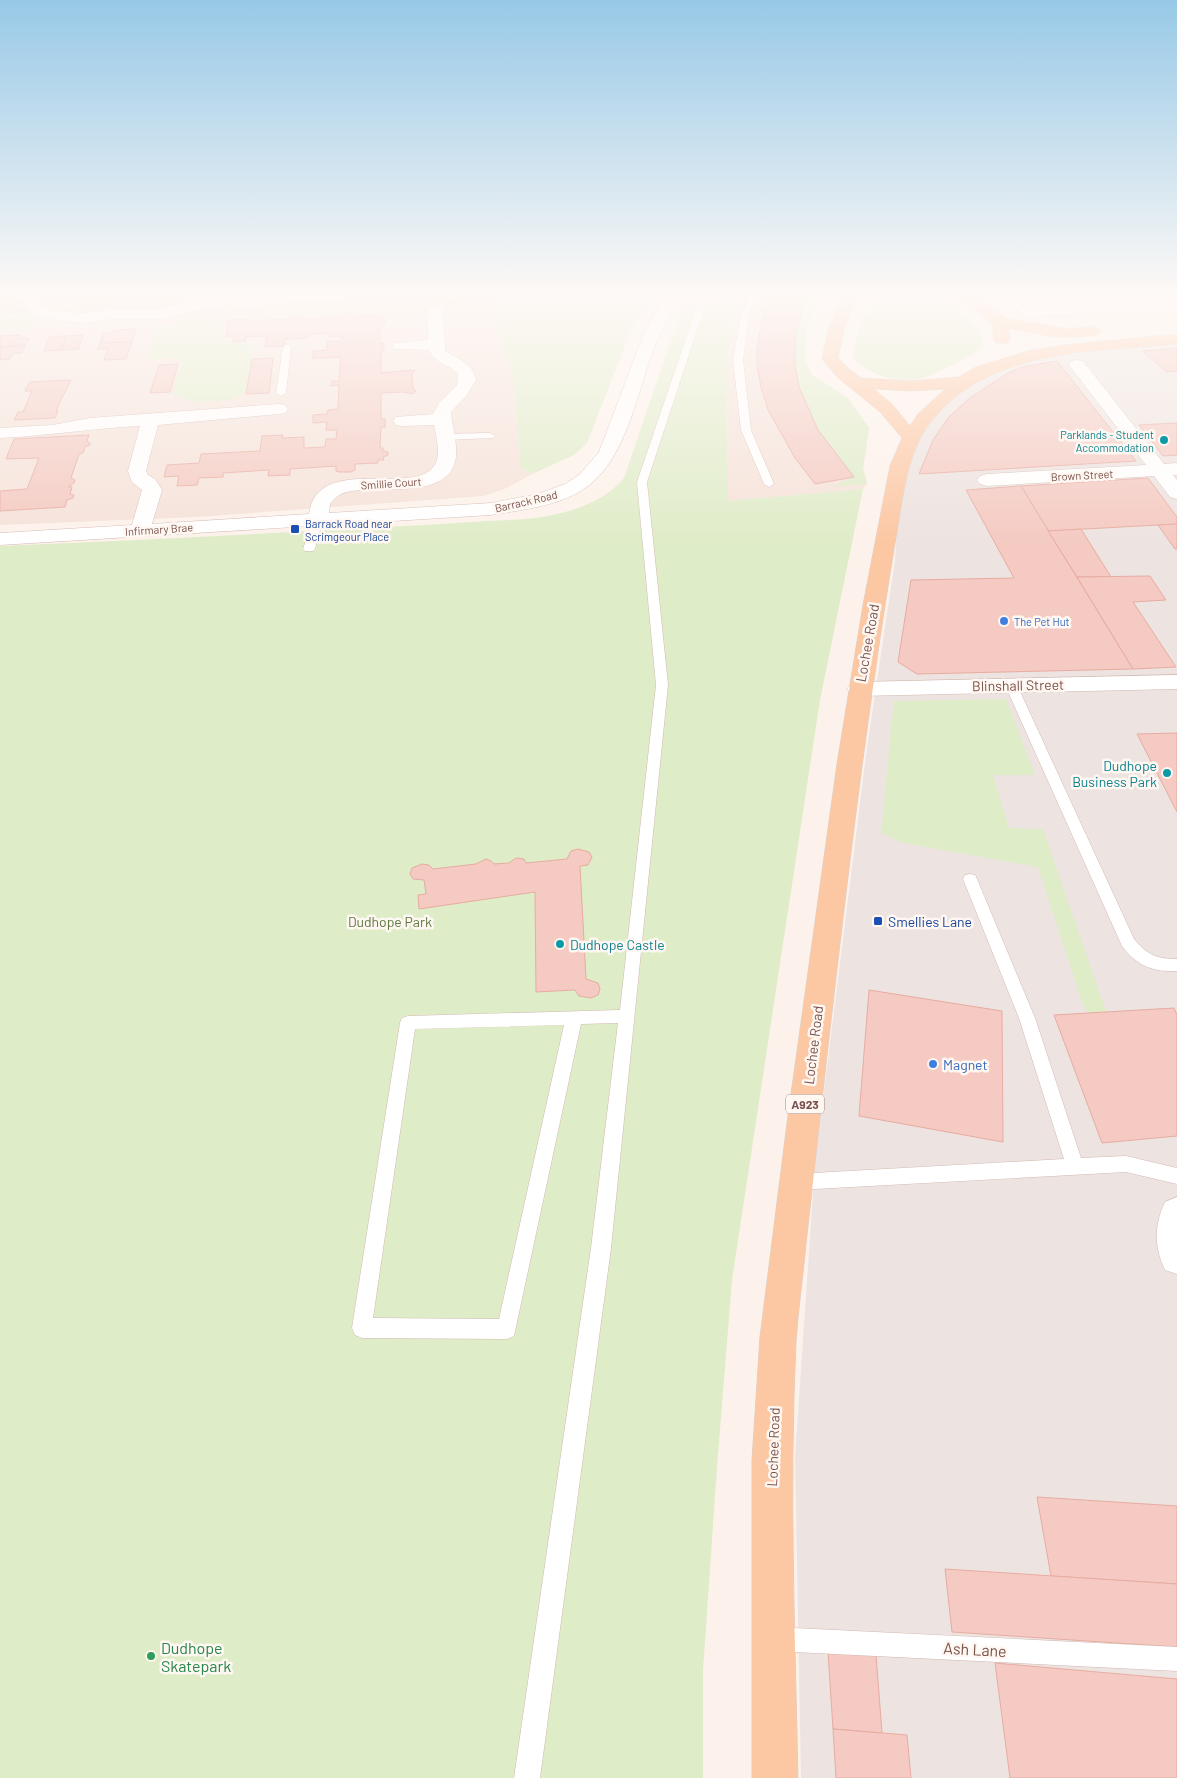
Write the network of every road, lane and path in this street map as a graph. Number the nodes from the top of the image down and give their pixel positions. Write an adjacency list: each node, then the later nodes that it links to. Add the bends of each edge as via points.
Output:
1 (283, 378): 11 (lane)
2 (466, 378): 14 (street, via 463,390 442,412)
3 (636, 378): 22 (street, Barrack Road, via 599,468 582,483 559,494 491,509)
4 (677, 378): 31 (lane, via 642,482 662,685)
5 (740, 378): 20 (lane, via 746,430)
6 (849, 378): 10 (main road)
7 (969, 378): 9 (main road)
8 (1089, 378): 18 (street)
9 (962, 382): 10 (main road, via 911,386); 17 (main road, Lochee Road / A923, via 924,418)
10 (857, 383): 17 (main road, via 886,408)
11 (279, 409): 12 (street)
12 (150, 420): 15 (street); 23 (street, via 138,471 139,478 152,490)
13 (402, 422): 14 (street)
14 (443, 428): 16 (lane); 22 (street, Smillie Court, via 446,463 432,479 337,488 320,502)
15 (0, 433)
16 (490, 436)
17 (910, 438): 28 (main road, Lochee Road / A923, via 895,485)
18 (1168, 470): 19 (street, Brown Street); 21 (street)
19 (987, 480)
20 (769, 484)
21 (1177, 493)
22 (318, 520): 23 (street, Infirmary Brae); 25 (lane)
23 (140, 531): 24 (street, Infirmary Brae)
24 (0, 539)
25 (309, 549)
26 (1177, 682): 27 (street, Blinshall Street)
27 (1011, 685): 28 (street, Blinshall Street); 30 (lane, via 1128,942 1139,958 1160,966)
28 (859, 690): 35 (main road, Lochee Road / A923)
29 (970, 879): 33 (lane, via 1027,1018)
30 (1177, 965)
31 (628, 1016): 32 (lane); 40 (lane, via 601,1248)
32 (574, 1018): 32 (lane, via 408,1023 362,1328 507,1329)
33 (1075, 1167): 34 (lane, via 1126,1164); 35 (lane)
34 (1177, 1176)
35 (796, 1182): 38 (main road, Lochee Road / A923, via 778,1338 772,1460)
36 (1177, 1213): 37 (street, via 1173,1241)
37 (1177, 1258)
38 (773, 1639): 39 (lane, Ash Lane); 41 (main road, Lochee Road / A923)
39 (1177, 1660)
40 (526, 1778)
41 (775, 1778)

